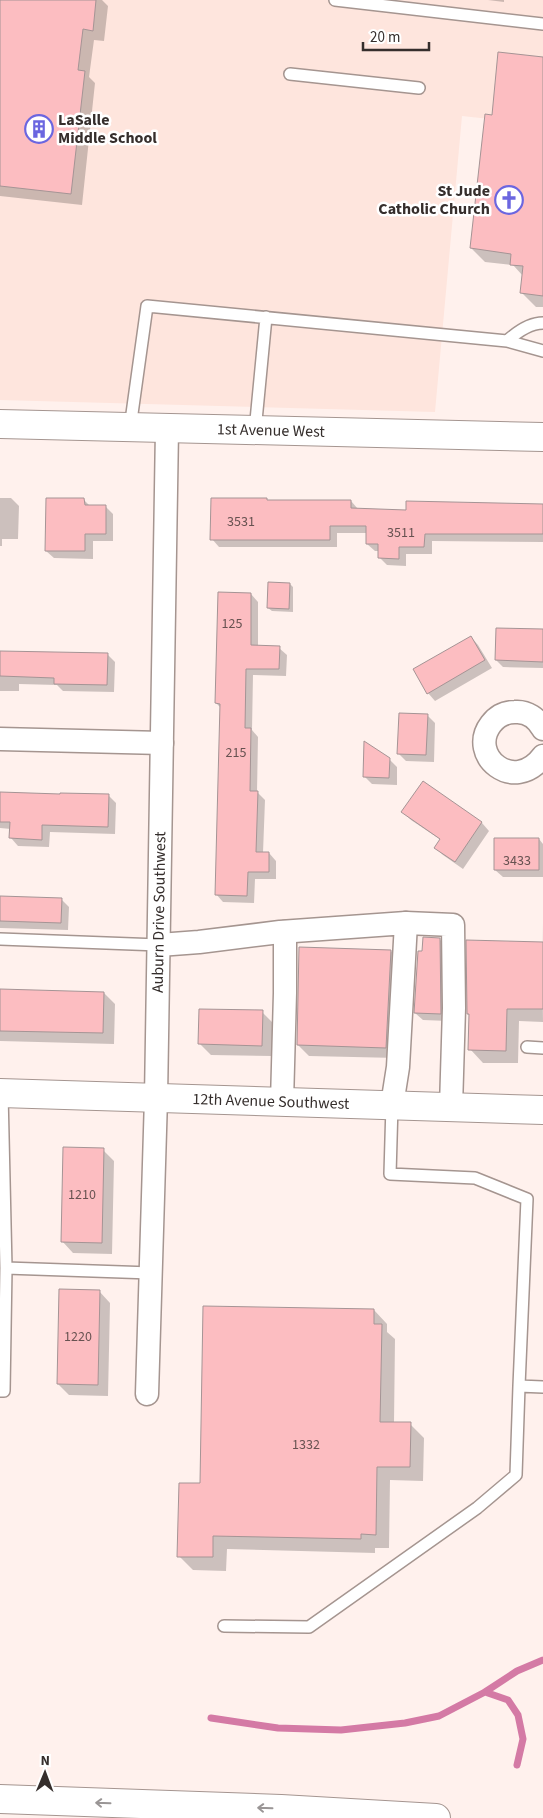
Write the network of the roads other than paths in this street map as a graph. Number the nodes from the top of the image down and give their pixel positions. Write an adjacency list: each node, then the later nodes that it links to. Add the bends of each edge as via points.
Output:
1 (335, 0): 2 (lane)
2 (543, 24)
3 (290, 74): 4 (lane)
4 (419, 88)
5 (266, 318): 7 (lane); 10 (lane, via 147,306); 12 (lane)
6 (543, 323): 7 (lane, via 519,330)
7 (506, 341): 8 (lane)
8 (543, 351)
9 (0, 424): 10 (street, 1st Avenue West)
10 (130, 428): 11 (street, 1st Avenue West)
11 (167, 429): 12 (street, 1st Avenue West); 16 (street, Auburn Drive Southwest)
12 (255, 431): 13 (street, 1st Avenue West)
13 (543, 438)
14 (543, 729): 17 (street, via 529,714 505,713 487,729 485,740 486,752 503,770 514,773 526,771)
15 (0, 738): 16 (street)
16 (162, 743): 21 (street, Auburn Drive Southwest)
17 (543, 756)
18 (406, 923): 19 (street); 27 (street); 28 (street, via 453,926)
19 (285, 932): 21 (street); 26 (street)
20 (0, 939): 21 (lane)
21 (159, 945): 25 (street, Auburn Drive Southwest)
22 (528, 1047): 23 (lane)
23 (543, 1048)
24 (1, 1093): 25 (street, 12th Avenue Southwest); 30 (lane)
25 (156, 1098): 26 (street, 12th Avenue Southwest); 31 (street, Auburn Drive Southwest)
26 (282, 1102): 27 (street, 12th Avenue Southwest)
27 (392, 1105): 28 (street, 12th Avenue Southwest); 32 (lane, via 390,1174 475,1178 527,1199)
28 (451, 1107): 29 (street, 12th Avenue Southwest)
29 (543, 1110)
30 (6, 1268): 31 (lane); 34 (lane, via 4,1391)
31 (151, 1273): 35 (street, Auburn Drive Southwest)
32 (519, 1386): 33 (lane); 36 (lane, via 516,1475 477,1508 308,1627)
33 (543, 1387)
34 (0, 1391)
35 (148, 1394)
36 (224, 1626)
37 (0, 1799): 38 (street, one-way to 37)
38 (436, 1818)

